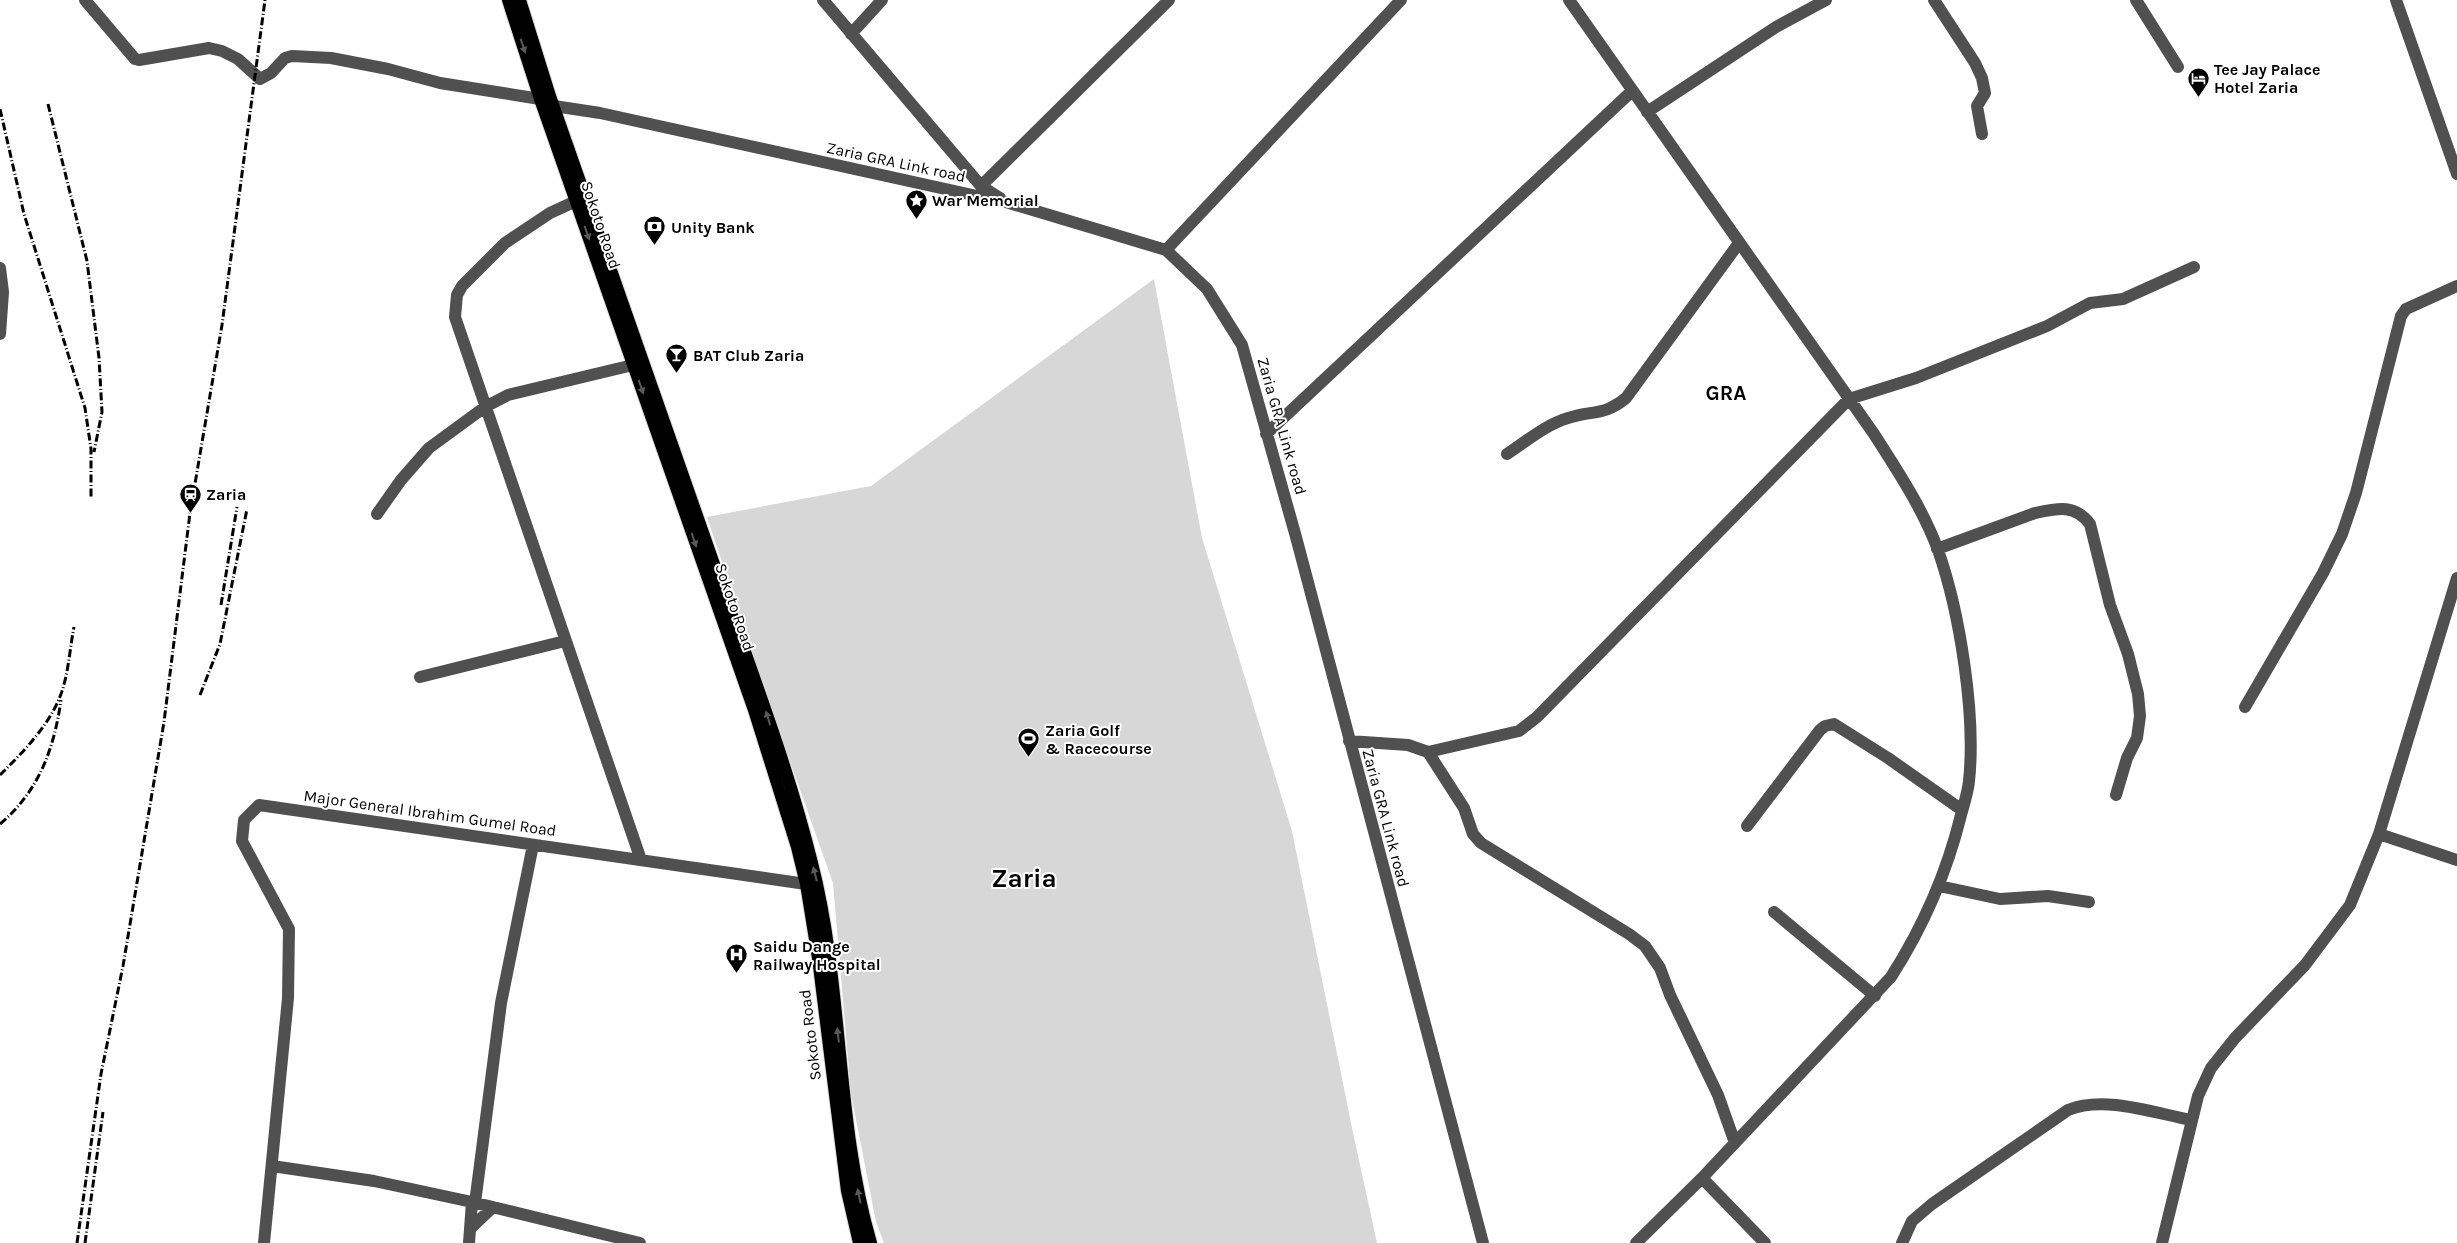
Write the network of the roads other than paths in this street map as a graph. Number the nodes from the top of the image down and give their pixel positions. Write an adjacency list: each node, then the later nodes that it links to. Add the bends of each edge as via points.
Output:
1 (85, 0): 16 (street, via 139,60 209,48 238,59 260,79 285,58 331,58 440,83)
2 (508, 0): 16 (main road, Sokoto Road, one-way to 16)
3 (520, 0): 17 (main road, Sokoto Road)
4 (823, 0): 13 (street)
5 (882, 0): 13 (street)
6 (1169, 0): 21 (street)
7 (1401, 0): 25 (street)
8 (1569, 0): 15 (street)
9 (1826, 0): 18 (street, via 1776,27)
10 (1934, 0): 19 (street, via 1982,78 1985,93 1977,106)
11 (2136, 0): 14 (street)
12 (2396, 0): 20 (street)
13 (851, 34): 21 (street)
14 (2178, 68)
15 (1632, 92): 18 (street); 33 (street)
16 (540, 99): 22 (main road, Sokoto Road)
17 (554, 106): 23 (street, Zaria GRA Link road, via 610,115); 66 (main road, Sokoto Road, one-way to 17, via 858,1189 828,956 808,845 765,708)
18 (1646, 112): 24 (street)
19 (1982, 134)
20 (2457, 174)
21 (981, 186): 23 (street)
22 (576, 201): 30 (main road, Sokoto Road, one-way to 30); 32 (street, via 550,213 505,243 457,295 454,317)
23 (1009, 203): 25 (street, Zaria GRA Link road)
24 (1739, 243): 31 (street); 34 (street, via 1626,398 1605,412 1553,424)
25 (1166, 250): 33 (street, Zaria GRA Link road, via 1206,289 1242,345)
26 (2194, 267): 31 (street, via 2123,298 2090,303 2047,326 1916,378)
27 (0, 268): 29 (street, via 3,292)
28 (2457, 286): 40 (street, via 2406,309 2400,316 2356,493 2342,534 2323,573)
29 (0, 334)
30 (633, 365): 32 (street, via 508,395); 50 (main road, Sokoto Road, one-way to 50, via 754,710)
31 (1849, 399): 36 (street, via 1906,485); 42 (street, via 1537,717 1519,731)
32 (485, 408): 35 (street, via 429,448); 38 (street)
33 (1266, 434): 41 (street, Zaria GRA Link road)
34 (1508, 454)
35 (377, 514)
36 (1937, 549): 43 (street, via 2048,510 2074,510 2090,524 2110,605 2138,694 2137,738); 44 (street, via 1962,647 1969,727 1969,782)
37 (2457, 578): 46 (street)
38 (565, 641): 39 (street); 48 (street)
39 (420, 676)
40 (2245, 707)
41 (1349, 741): 42 (street, via 1408,745); 67 (street, Zaria GRA Link road)
42 (1428, 752): 56 (street, via 1464,808 1473,834 1481,843 1645,946 1660,968 1718,1095)
43 (2116, 795)
44 (1962, 810): 45 (street, via 1888,758 1829,724 1820,730); 51 (street)
45 (1747, 826)
46 (2379, 834): 49 (street); 55 (street, via 2350,905 2305,965 2211,1068)
47 (532, 845): 48 (street, Major General Ibrahim Gumel Road); 57 (street, Major General Ibrahim Gumel Road, via 259,805 244,820 242,841 289,929 288,998); 59 (street, via 501,1003)
48 (640, 860): 50 (street, Major General Ibrahim Gumel Road)
49 (2457, 860)
50 (806, 884): 65 (main road, Sokoto Road, via 844,1174)
51 (1939, 886): 52 (street, via 2000,899 2048,896); 54 (street, via 1905,955)
52 (2089, 902)
53 (1774, 912): 54 (street)
54 (1875, 996): 56 (street)
55 (2191, 1120): 70 (street, via 2126,1106 2090,1104 2068,1110 1932,1204 1912,1221); 71 (street)
56 (1735, 1143): 58 (street)
57 (272, 1166): 59 (street, via 374,1181); 62 (street)
58 (1702, 1178): 68 (street); 69 (street)
59 (474, 1202): 60 (street); 61 (street)
60 (493, 1208): 61 (street); 64 (street)
61 (472, 1227): 63 (street)
62 (264, 1243)
63 (469, 1243)
64 (640, 1243)
65 (860, 1243)
66 (871, 1243)
67 (1483, 1243)
68 (1636, 1243)
69 (1765, 1243)
70 (1902, 1243)
71 (2162, 1243)

